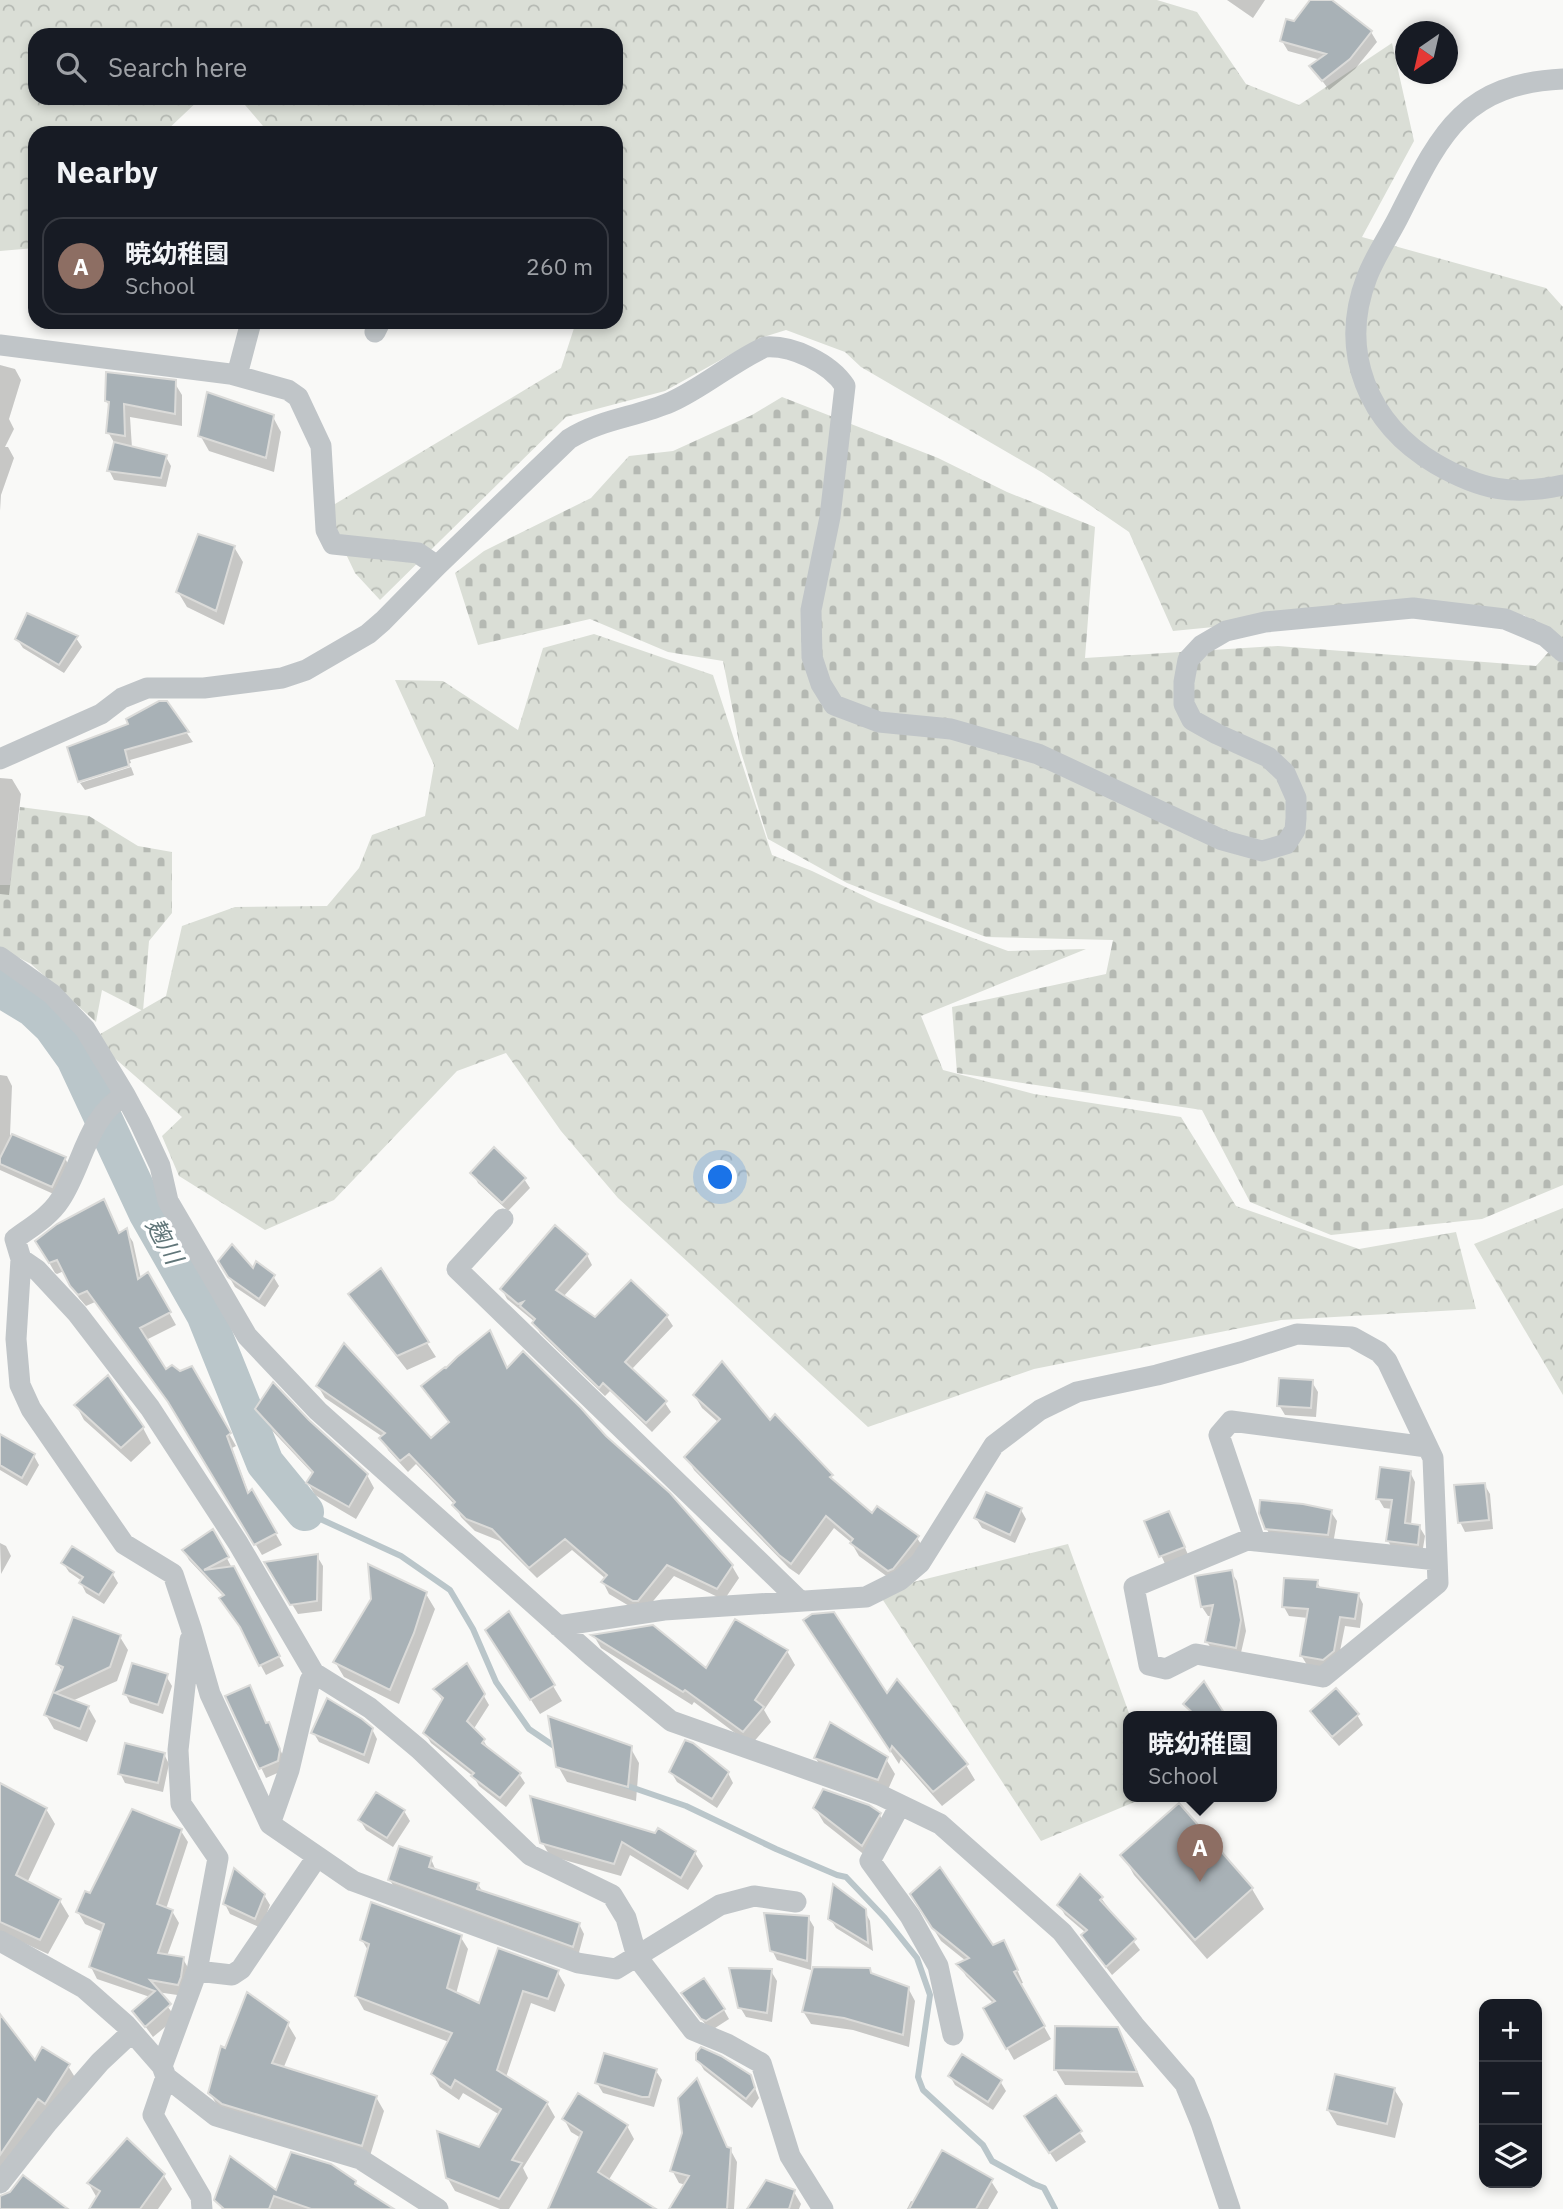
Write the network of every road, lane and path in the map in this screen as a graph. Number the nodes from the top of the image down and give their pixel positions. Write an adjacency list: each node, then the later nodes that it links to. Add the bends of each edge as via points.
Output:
1 (1563, 79): 5 (street, via 1539,80 1483,99 1444,133 1367,276 1357,311 1356,347 1363,380 1379,413 1404,442 1432,462 1464,480 1507,491)
2 (249, 329): 4 (street)
3 (0, 345): 4 (street)
4 (237, 375): 6 (street, via 298,397 321,446 326,530 333,544 418,554)
5 (1563, 485)
6 (437, 566): 7 (street, via 582,430 671,402 752,353 778,346 799,352 837,374 845,386 830,517 811,610 812,657 834,705 879,722 951,729 1038,754 1222,840 1262,851 1286,844 1291,837 1296,798 1285,773 1268,757 1192,720 1184,704 1184,682 1188,660 1202,645 1226,631 1265,622 1413,608 1505,619 1545,636); 8 (street, via 368,634 306,670 282,678 204,688 147,688 122,698 101,714)
7 (1563, 652)
8 (0, 758)
9 (0, 957): 10 (street, via 52,995 85,1029)
10 (120, 1098): 12 (street, via 94,1126 62,1198); 17 (street, via 160,1167 168,1201 247,1336 318,1411)
11 (503, 1219): 16 (street, via 457,1269)
12 (12, 1244): 18 (street, via 20,1385 31,1409 124,1544 173,1574); 19 (street, via 77,1313 150,1408 238,1543)
13 (1427, 1447): 14 (street, via 1231,1421 1219,1435); 15 (street, via 1433,1458); 16 (street, via 1379,1352 1352,1337 1297,1334 1157,1375 1077,1392 1040,1410 994,1445 920,1563 900,1580 866,1597)
14 (1255, 1541): 15 (street); 15 (street, via 1247,1540 1134,1587 1149,1665 1166,1669 1196,1654 1323,1677 1438,1583)
15 (1437, 1560)
16 (800, 1601): 17 (street, via 664,1610)
17 (558, 1626): 20 (street, via 671,1721)
18 (191, 1628): 21 (street, via 209,1694); 26 (street, via 178,1750 180,1804 218,1858)
19 (314, 1673): 21 (street); 25 (street, via 370,1708 419,1749 530,1855 612,1895 626,1918)
20 (900, 1805): 28 (street, via 870,1861 939,1966); 34 (street, via 940,1824 1062,1932 1185,2084)
21 (270, 1824): 22 (street)
22 (317, 1857): 25 (street, via 353,1881 578,1963 616,1969); 26 (street, via 241,1969 232,1975)
23 (796, 1902): 25 (street, via 754,1896 720,1905)
24 (0, 1941): 27 (street, via 84,1988)
25 (638, 1957): 33 (street, via 693,2030 761,2063 790,2155)
26 (197, 1971): 29 (street)
27 (132, 2032): 29 (street); 30 (street, via 100,2062)
28 (953, 2035)
29 (164, 2071): 31 (street, via 153,2115 201,2197); 32 (street, via 216,2116 360,2159)
30 (0, 2183)
31 (202, 2209)
32 (438, 2209)
33 (823, 2209)
34 (1230, 2209)

